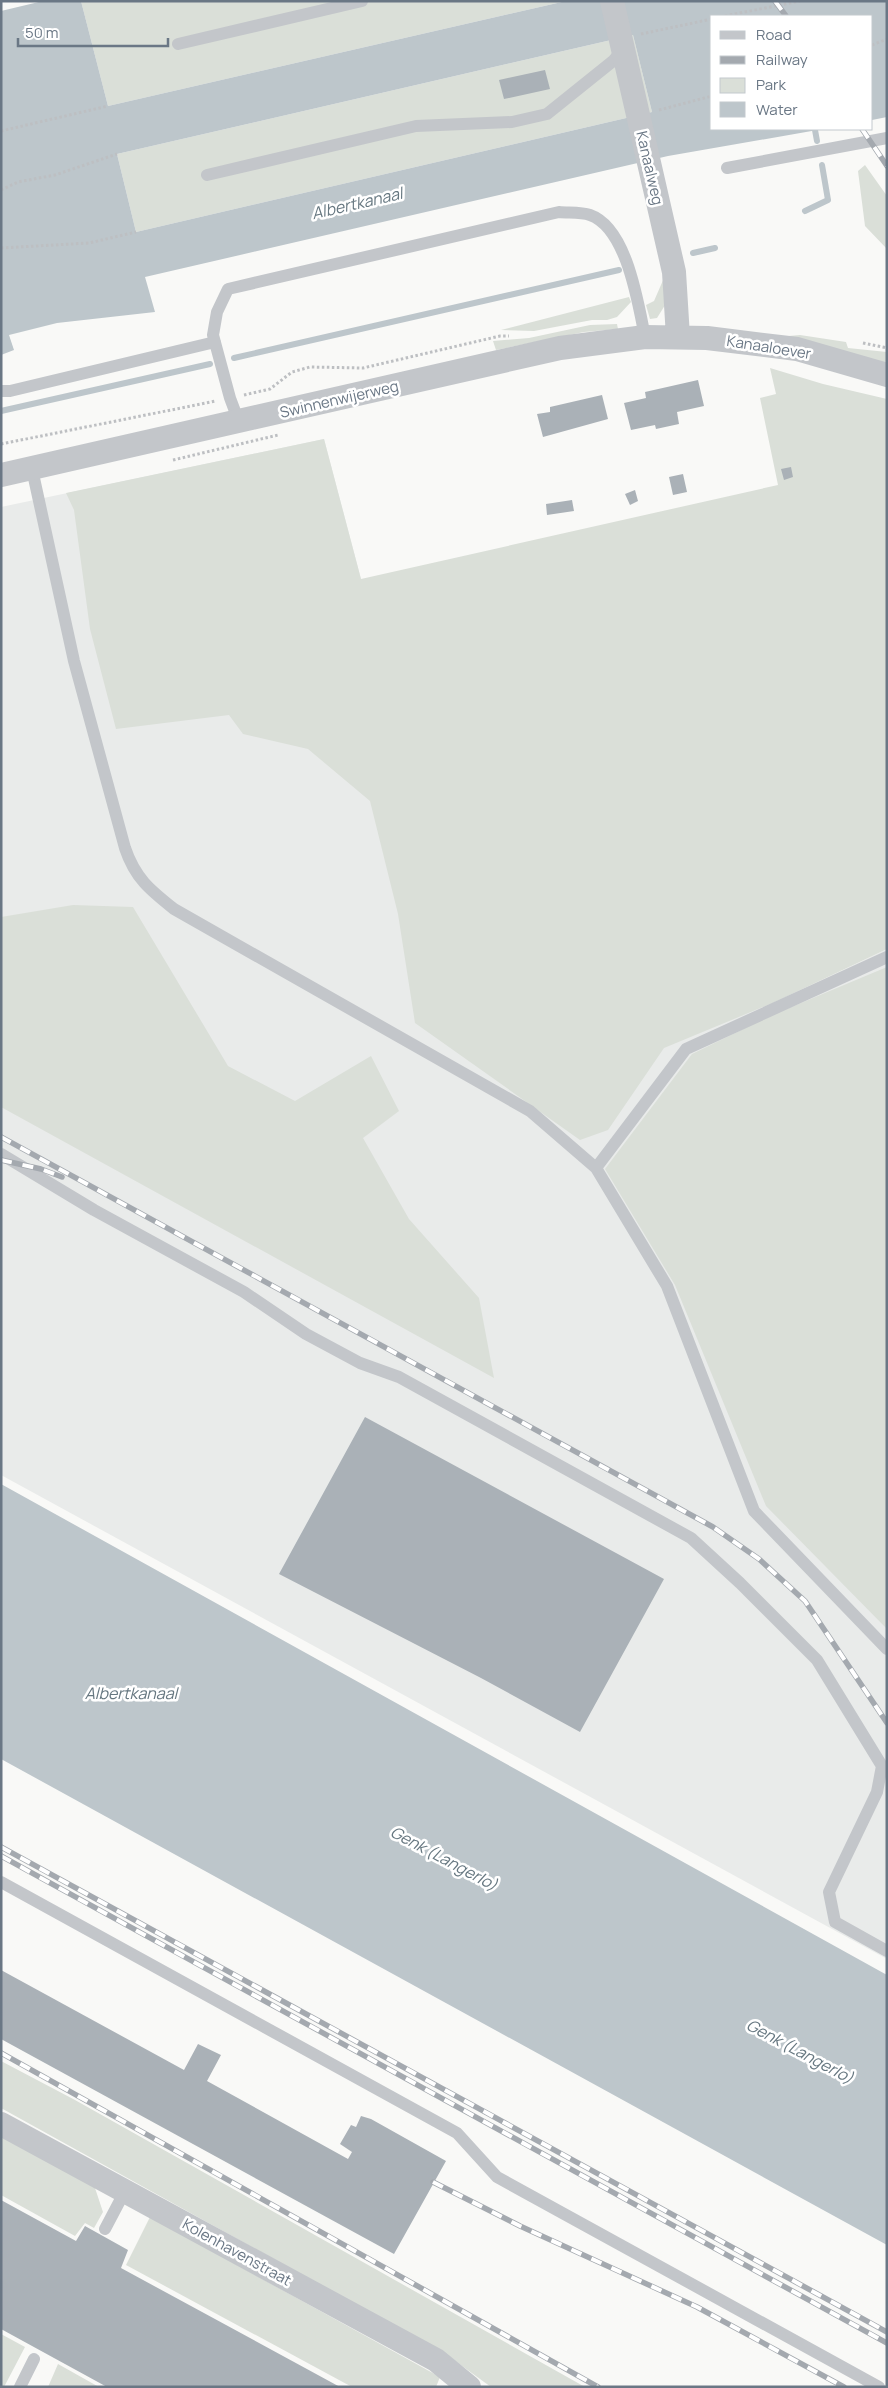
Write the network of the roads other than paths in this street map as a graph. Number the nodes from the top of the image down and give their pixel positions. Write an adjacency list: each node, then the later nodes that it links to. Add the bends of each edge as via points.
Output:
1 (362, 1): 4 (lane)
2 (612, 1): 3 (street, Kanaalweg)
3 (628, 42): 7 (lane, via 613,61 547,114 512,122 416,126); 9 (street, Kanaalweg, via 674,272)
4 (178, 44)
5 (887, 138): 6 (lane)
6 (727, 168)
7 (207, 175)
8 (646, 337): 9 (street, Swinnenwijerweg); 10 (lane, via 626,258 609,229 590,215 559,212 228,289 217,312); 13 (street, Swinnenwijerweg, via 560,348)
9 (678, 337): 11 (street, Kanaaloever, via 797,349)
10 (215, 342): 12 (lane); 13 (lane)
11 (887, 375)
12 (1, 391)
13 (239, 422): 14 (street, Swinnenwijerweg)
14 (32, 469): 15 (street, Swinnenwijerweg); 18 (lane, via 74,660 125,848 146,888 174,910 530,1111)
15 (1, 475)
16 (887, 957): 18 (lane, via 686,1049)
17 (1, 1154): 21 (lane, via 94,1210 244,1292 306,1334 360,1363 399,1377 690,1538 740,1582 817,1660 882,1766 877,1792 829,1892 835,1922)
18 (596, 1168): 19 (lane, via 667,1286 754,1511)
19 (887, 1649)
20 (1, 1882): 28 (lane, via 457,2133 497,2177)
21 (887, 1950)
22 (1, 2124): 23 (street, Kolenhavenstraat)
23 (125, 2191): 24 (lane); 27 (street, Kolenhavenstraat, via 436,2360)
24 (105, 2229)
25 (34, 2359): 26 (lane)
26 (20, 2387)
27 (469, 2387)
28 (879, 2387)

